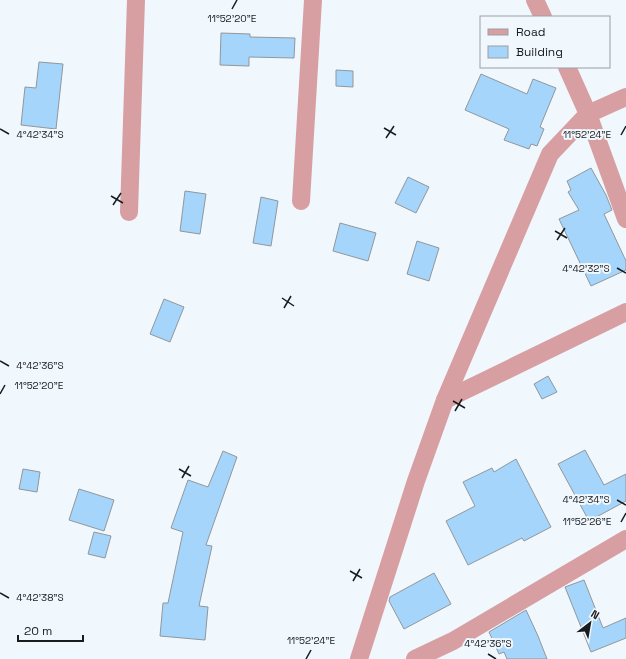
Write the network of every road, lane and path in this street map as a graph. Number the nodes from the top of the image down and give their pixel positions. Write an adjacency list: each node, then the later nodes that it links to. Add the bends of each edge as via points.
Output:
1 (136, 0): 9 (street)
2 (313, 0): 8 (street)
3 (535, 0): 4 (street)
4 (543, 16)
5 (567, 68): 7 (street)
6 (626, 97): 7 (street)
7 (588, 114): 10 (street); 12 (street, via 550,154)
8 (301, 201)
9 (129, 212)
10 (626, 219)
11 (626, 312): 12 (street)
12 (445, 400): 14 (street)
13 (626, 539): 15 (street, via 453,641)
14 (358, 659)
15 (415, 659)

